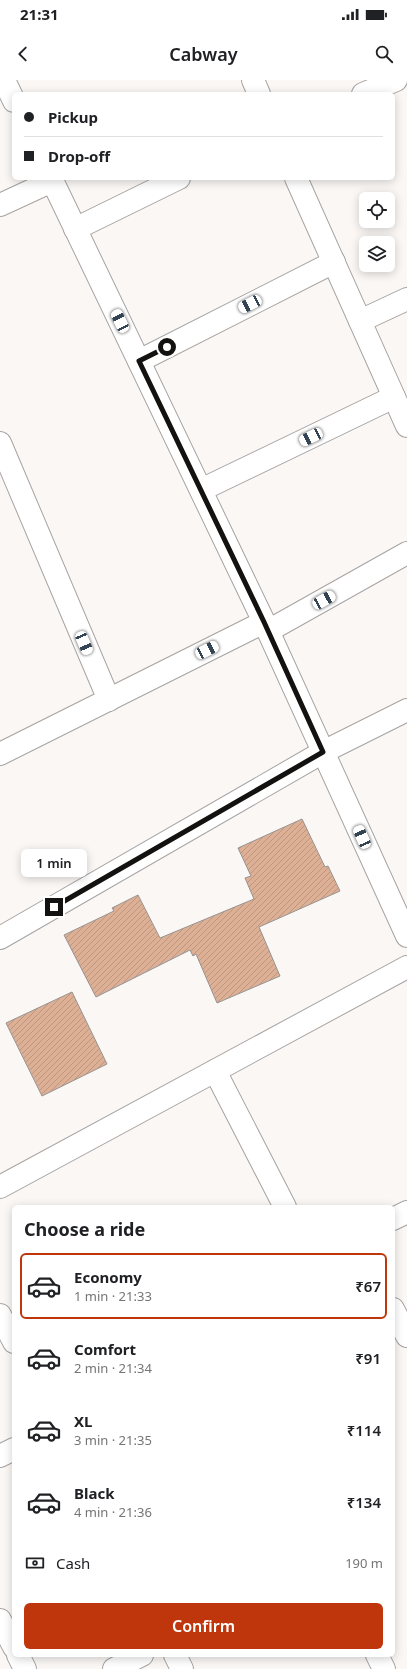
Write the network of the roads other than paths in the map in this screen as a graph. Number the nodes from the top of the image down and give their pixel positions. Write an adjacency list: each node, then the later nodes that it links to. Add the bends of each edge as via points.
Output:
1 (4, 80): 6 (street)
2 (253, 80): 4 (street)
3 (396, 80): 5 (street)
4 (258, 92)
5 (368, 92)
6 (12, 97)
7 (50, 180): 11 (street)
8 (52, 180): 12 (street)
9 (175, 180): 12 (street)
10 (297, 180): 13 (street)
11 (0, 206)
12 (75, 229): 16 (street)
13 (334, 262): 15 (street); 16 (street)
14 (407, 299): 15 (street)
15 (360, 321): 17 (street)
16 (139, 361): 20 (street)
17 (394, 397): 18 (street); 20 (street)
18 (407, 426)
19 (0, 443): 23 (street)
20 (201, 490): 22 (street)
21 (407, 553): 22 (street)
22 (266, 626): 23 (street); 25 (street)
23 (108, 700): 26 (street)
24 (407, 710): 25 (street)
25 (323, 752): 27 (street); 28 (street)
26 (0, 754)
27 (407, 936)
28 (0, 938)
29 (407, 967): 30 (street)
30 (215, 1071): 31 (street); 32 (street)
31 (0, 1188)
32 (284, 1205)
33 (407, 1212): 34 (street)
34 (395, 1218)
35 (395, 1313): 37 (street)
36 (0, 1315): 38 (street)
37 (407, 1336)
38 (12, 1338)
39 (12, 1450): 40 (street)
40 (0, 1456)
41 (0, 1620): 42 (street)
42 (12, 1643)
43 (19, 1657): 47 (street)
44 (138, 1657): 48 (street)
45 (176, 1657): 49 (street)
46 (378, 1657): 50 (street)
47 (25, 1669)
48 (114, 1669)
49 (182, 1669)
50 (384, 1669)

